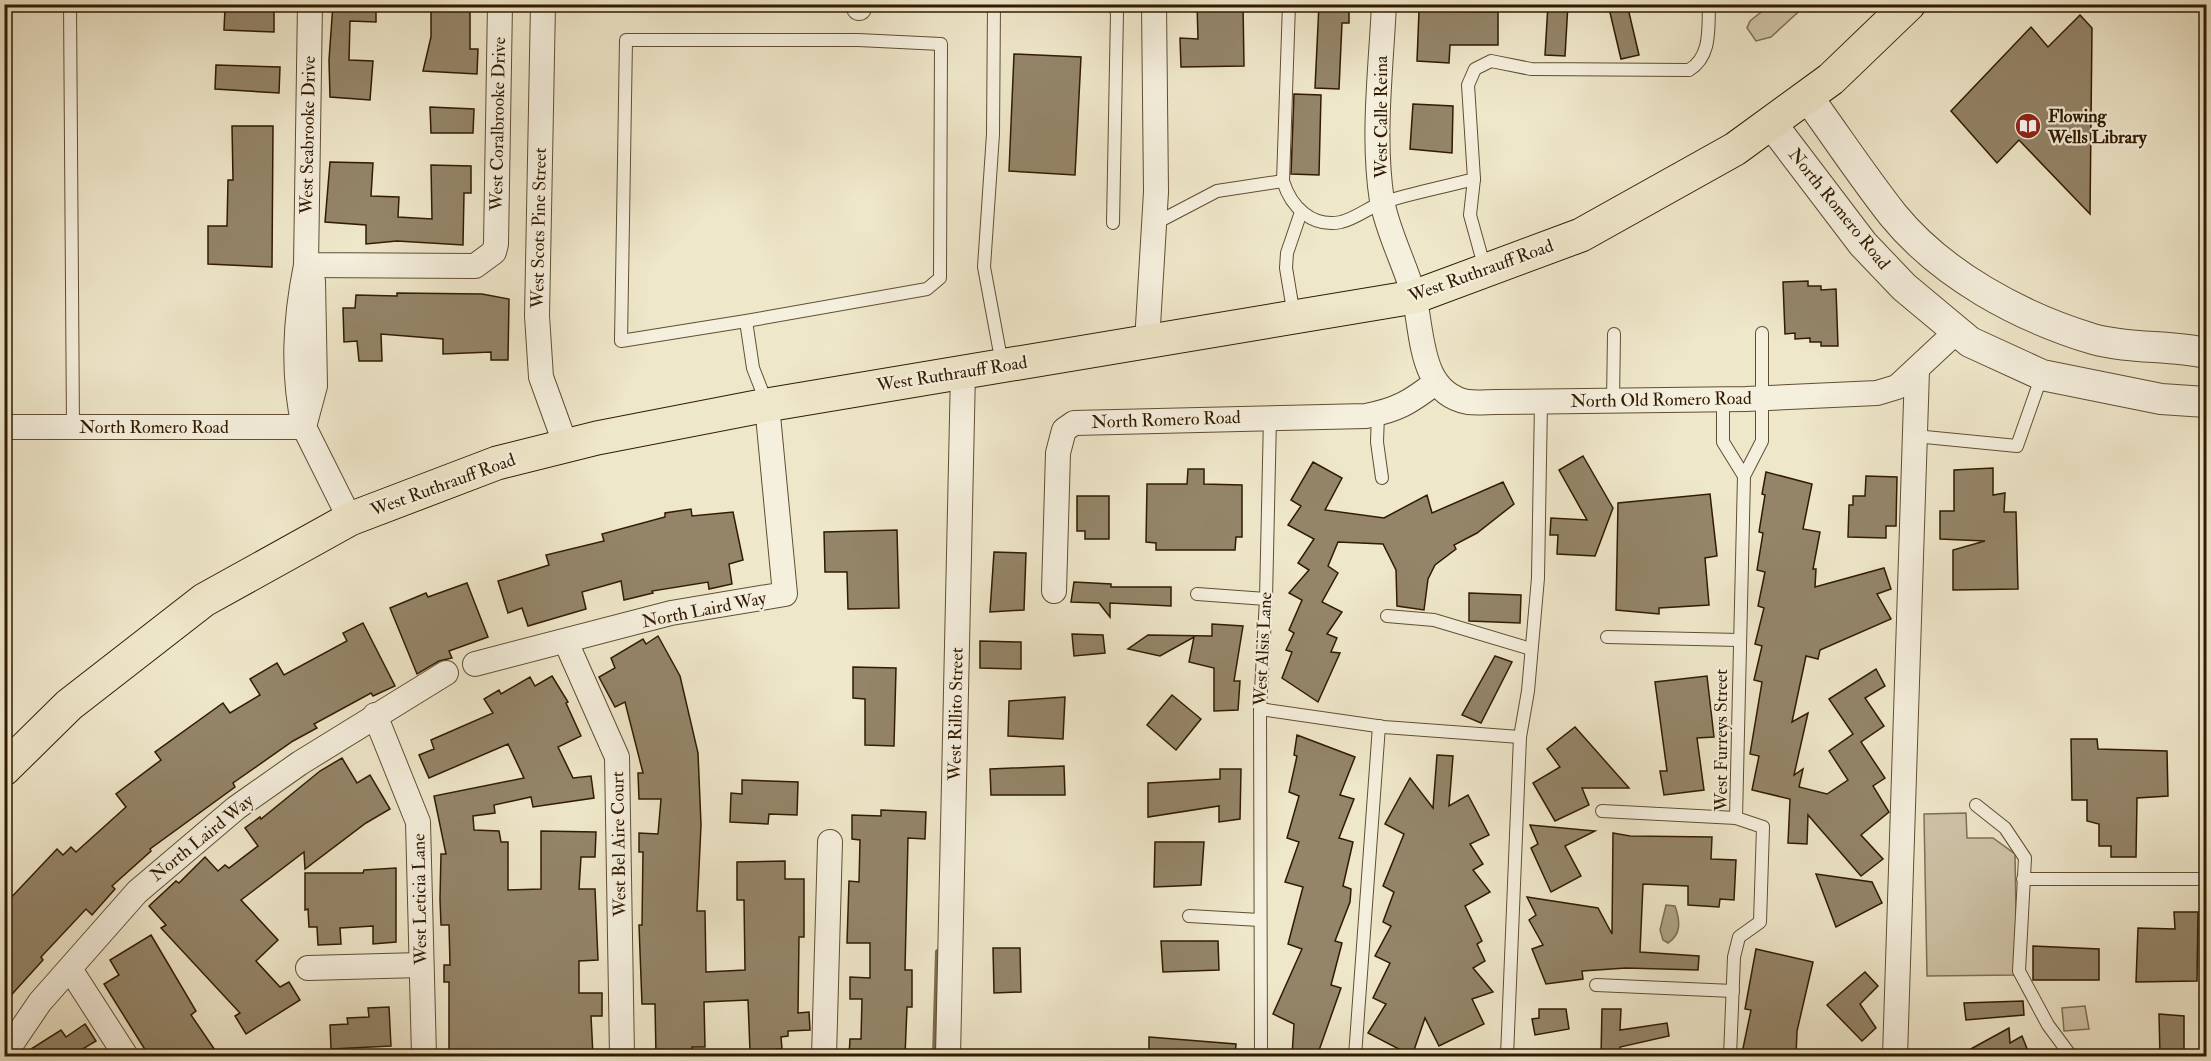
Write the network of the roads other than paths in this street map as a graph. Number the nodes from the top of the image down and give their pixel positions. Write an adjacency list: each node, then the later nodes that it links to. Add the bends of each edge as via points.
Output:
1 (70, 4): 44 (lane)
2 (310, 4): 20 (street, West Seabrooke Drive)
3 (501, 4): 20 (street, West Coralbrooke Drive, via 494,252 475,266)
4 (543, 4): 47 (street, West Scots Pine Street, via 537,316 541,377)
5 (994, 4): 30 (lane, via 993,134 984,267)
6 (1112, 4): 18 (lane, via 1117,12)
7 (1154, 4): 19 (street)
8 (1289, 4): 15 (lane)
9 (1384, 4): 16 (street, West Calle Reina, via 1378,156)
10 (1709, 4): 14 (lane, via 1708,42 1700,63 1689,70 1531,69 1491,61 1475,69 1468,85)
11 (1909, 4): 12 (main road, West Ruthrauff Road, via 1839,72)
12 (1807, 96): 13 (main road, West Ruthrauff Road); 29 (street, via 1894,216 1961,276 2022,311 2095,339)
13 (1771, 123): 21 (main road, West Ruthrauff Road, via 1735,149 1581,235); 25 (street, North Romero Road, via 1863,244 1904,287)
14 (1474, 179): 16 (lane); 21 (lane, via 1470,215)
15 (1283, 181): 17 (lane); 19 (lane, via 1217,191)
16 (1383, 203): 17 (lane, via 1341,222 1313,220); 22 (street, West Calle Reina)
17 (1301, 212): 23 (lane, via 1287,253)
18 (1113, 224)
19 (1154, 224): 28 (street)
20 (306, 265): 45 (street, West Seabrooke Drive, via 314,281 315,386)
21 (1486, 270): 22 (main road, West Ruthrauff Road)
22 (1414, 297): 23 (main road, West Ruthrauff Road); 34 (street, via 1422,351)
23 (1295, 318): 28 (main road, West Ruthrauff Road)
24 (746, 321): 24 (lane, via 621,341 626,40 941,44 940,278 927,289); 40 (lane, via 753,368)
25 (1957, 331): 31 (street, North Old Romero Road); 33 (street, North Romero Road, via 1970,342)
26 (1762, 333): 35 (lane)
27 (1614, 334): 37 (lane)
28 (1147, 342): 30 (main road, West Ruthrauff Road)
29 (2206, 353)
30 (1002, 366): 32 (main road, West Ruthrauff Road)
31 (1917, 370): 35 (street, North Old Romero Road, via 1897,387 1877,393); 46 (street)
32 (963, 372): 40 (main road, West Ruthrauff Road); 84 (street, West Rillito Street)
33 (2042, 375): 39 (street, North Romero Road, via 2161,399); 46 (lane, via 2017,446)
34 (1436, 382): 38 (street, North Old Romero Road, via 1467,402); 41 (street, via 1413,401)
35 (1761, 398): 36 (street, North Old Romero Road); 48 (lane, via 1762,441)
36 (1723, 399): 37 (street, North Old Romero Road); 48 (lane, via 1723,442)
37 (1613, 401): 38 (street, North Old Romero Road)
38 (1541, 402): 58 (lane, via 1538,578)
39 (2206, 402)
40 (768, 405): 47 (main road, West Ruthrauff Road); 57 (street, North Laird Way, via 785,594 671,613)
41 (1378, 414): 42 (street); 49 (lane)
42 (1270, 417): 51 (street, North Romero Road, via 1074,423 1064,430 1058,453); 53 (lane, West Alsis Lane)
43 (4, 427): 44 (street, North Romero Road)
44 (73, 427): 45 (street, North Romero Road)
45 (304, 427): 50 (street)
46 (1915, 436): 89 (street)
47 (566, 446): 50 (main road, West Ruthrauff Road, via 497,463)
48 (1744, 476): 56 (lane, West Furreys Street)
49 (1382, 478)
50 (350, 519): 65 (main road, West Ruthrauff Road, via 204,600 69,705)
51 (1054, 591)
52 (1197, 594): 53 (lane)
53 (1266, 599): 61 (lane, West Alsis Lane)
54 (1387, 616): 58 (lane, via 1434,620)
55 (1607, 637): 56 (lane)
56 (1739, 640): 68 (lane, West Furreys Street)
57 (566, 642): 59 (street, North Laird Way); 82 (street, West Bel Aire Court, via 617,757)
58 (1531, 649): 64 (lane)
59 (475, 664)
60 (446, 673): 62 (street, North Laird Way)
61 (1260, 709): 63 (lane); 73 (lane, West Alsis Lane)
62 (375, 715): 74 (street, West Leticia Lane, via 418,822); 76 (street, North Laird Way, via 237,808 137,892)
63 (1379, 726): 64 (lane); 86 (lane)
64 (1520, 737): 87 (lane)
65 (4, 769)
66 (1976, 805): 70 (lane, via 2005,828 2025,858)
67 (1602, 811): 68 (lane)
68 (1736, 818): 78 (lane, West Furreys Street, via 1763,827 1760,922 1739,937)
69 (830, 842): 83 (street)
70 (2023, 879): 71 (lane); 90 (lane, via 2019,971 2048,1025)
71 (2206, 879)
72 (1189, 916): 73 (lane)
73 (1260, 920): 85 (lane, West Alsis Lane)
74 (421, 965): 75 (street); 81 (street, West Leticia Lane)
75 (308, 968)
76 (70, 969): 79 (street, North Laird Way, via 40,1002); 80 (street)
77 (1596, 985): 78 (lane)
78 (1733, 991): 88 (lane, West Furreys Street)
79 (4, 1055)
80 (126, 1056)
81 (424, 1056)
82 (622, 1056)
83 (824, 1056)
84 (948, 1056)
85 (1261, 1056)
86 (1355, 1056)
87 (1507, 1056)
88 (1730, 1056)
89 (1895, 1056)
90 (2071, 1056)

